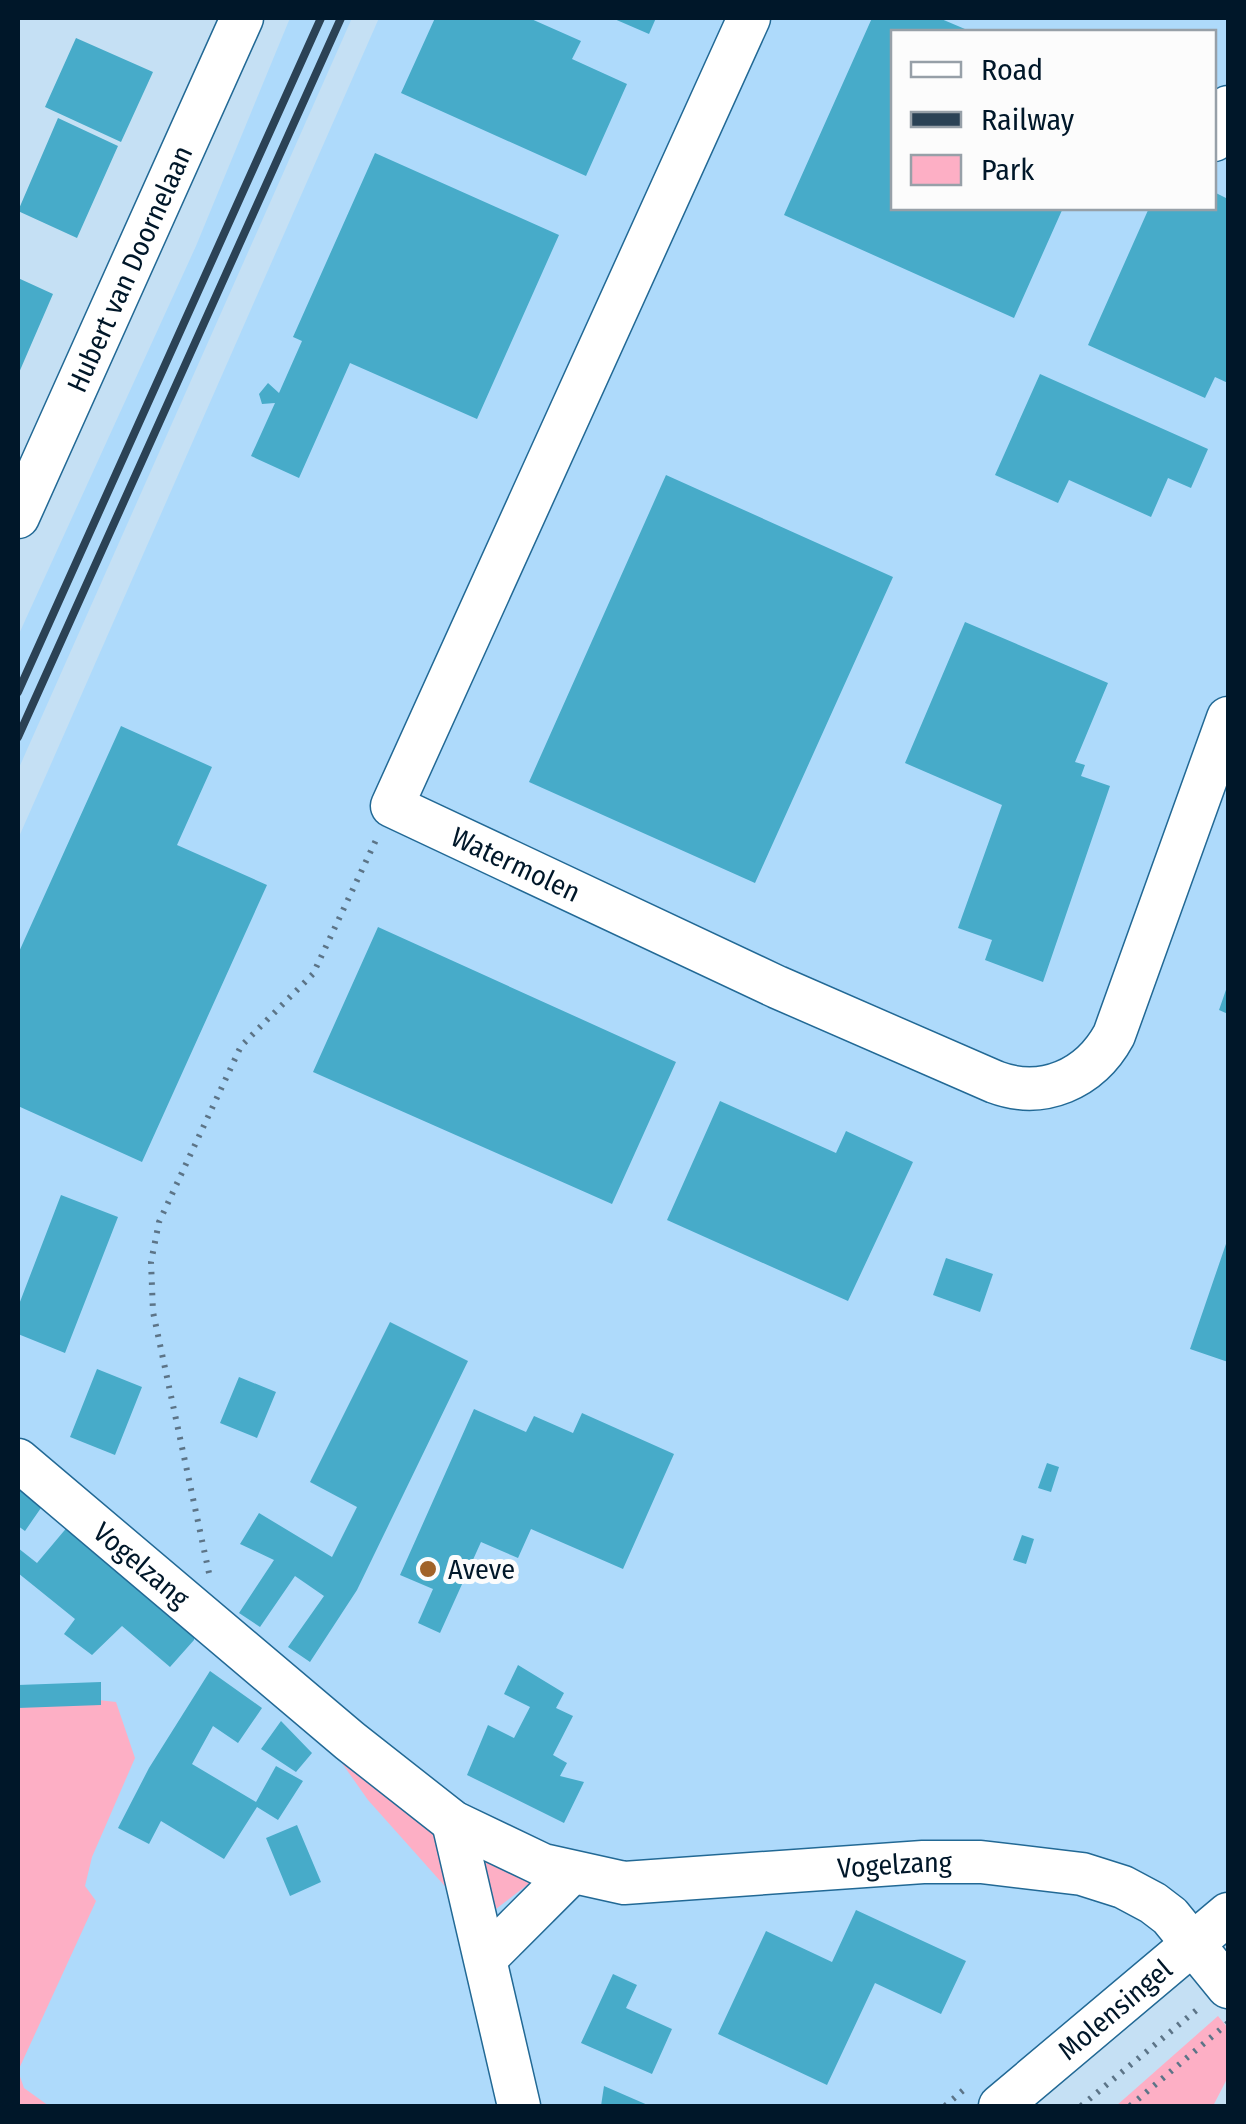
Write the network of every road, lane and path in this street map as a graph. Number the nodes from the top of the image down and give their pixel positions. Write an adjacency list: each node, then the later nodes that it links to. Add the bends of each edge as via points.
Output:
1 (242, 18): 5 (street, Hubert van Doornelaan)
2 (748, 18): 7 (street)
3 (1228, 107): 4 (street)
4 (1216, 135)
5 (18, 517)
6 (1228, 718): 7 (street, Watermolen, via 1114,1035 1089,1068 1045,1088 1006,1086 904,1042)
7 (392, 806): 9 (path, via 312,974 240,1046 158,1222 153,1312)
8 (18, 1460): 9 (street, Vogelzang)
9 (220, 1628): 10 (street, Vogelzang)
10 (453, 1822): 11 (street, Vogelzang); 14 (street)
11 (570, 1874): 13 (street, Vogelzang, via 642,1883 922,1862 1040,1868 1104,1879 1139,1894); 14 (street)
12 (1228, 1914): 13 (street, Molensingel)
13 (1194, 1944): 15 (street, Vogelzang); 17 (street, Molensingel)
14 (486, 1958): 16 (street)
15 (1228, 1998): 18 (path, Molensingel); 19 (path)
16 (519, 2106)
17 (1000, 2106)
18 (1081, 2106)
19 (1130, 2106)

